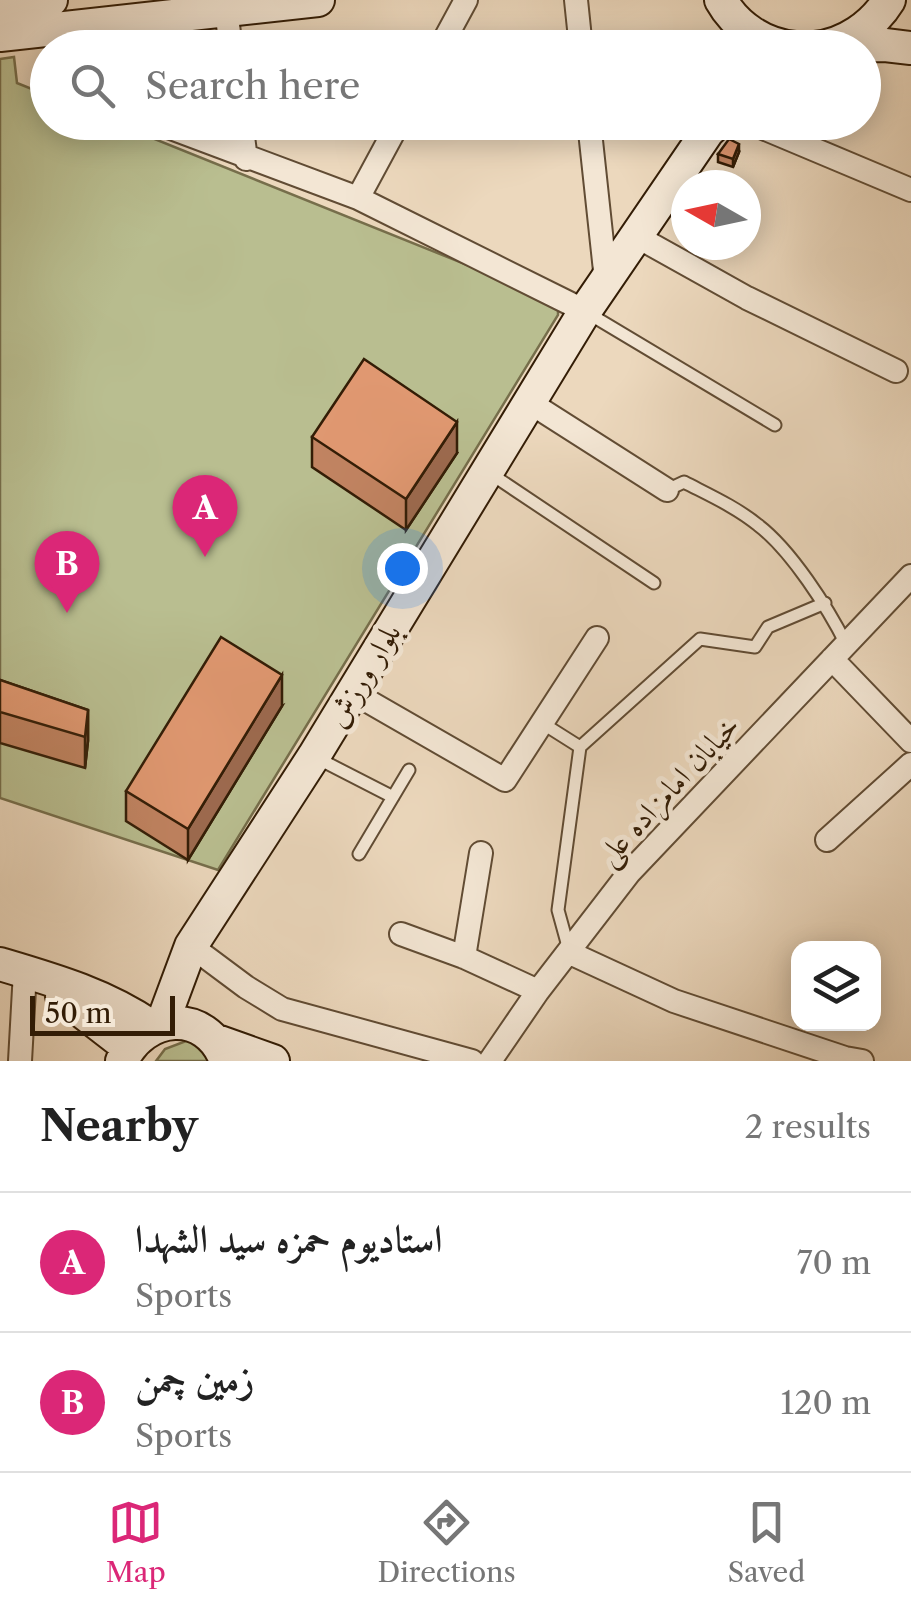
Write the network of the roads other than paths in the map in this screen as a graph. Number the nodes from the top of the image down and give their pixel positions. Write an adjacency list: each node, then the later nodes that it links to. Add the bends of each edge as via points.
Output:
1 (52, 0): 7 (street)
2 (318, 0): 8 (street)
3 (466, 0): 11 (street)
4 (576, 0): 12 (street)
5 (889, 0): 15 (street)
6 (722, 4): 13 (street); 14 (street)
7 (0, 5)
8 (226, 10): 9 (street); 10 (street)
9 (38, 30)
10 (229, 30)
11 (450, 30)
12 (579, 30)
13 (724, 30)
14 (749, 30)
15 (862, 30)
16 (30, 31): 17 (street)
17 (0, 34)
18 (881, 45): 19 (street)
19 (911, 48)
20 (200, 140): 26 (street)
21 (243, 140): 26 (street)
22 (389, 140): 28 (street)
23 (591, 140): 30 (street)
24 (702, 140): 29 (street, بلوار ورزش)
25 (792, 140): 27 (street)
26 (246, 159): 28 (street)
27 (911, 190)
28 (358, 198): 31 (street)
29 (636, 236): 30 (street, بلوار ورزش); 32 (street)
30 (606, 280): 31 (street, بلوار ورزش)
31 (585, 311): 33 (street, بلوار ورزش); 34 (lane)
32 (896, 371)
33 (529, 402): 35 (street, بلوار ورزش); 36 (street)
34 (775, 425)
35 (486, 470): 38 (lane); 42 (street, بلوار ورزش)
36 (667, 490): 39 (lane, via 684,482 762,527)
37 (911, 576): 41 (street, خیابان امامزاده علی)
38 (654, 583)
39 (825, 603): 41 (lane); 45 (lane, via 768,628 755,647 700,640)
40 (597, 638): 43 (street)
41 (839, 652): 44 (street); 55 (street, خیابان امامزاده علی, via 628,874)
42 (352, 692): 43 (street, via 505,780); 46 (street, بلوار ورزش)
43 (542, 723): 45 (lane)
44 (911, 741)
45 (580, 747): 55 (lane, via 558,910)
46 (314, 756): 49 (lane); 54 (street, بلوار ورزش)
47 (911, 764): 50 (street)
48 (409, 770): 49 (lane)
49 (393, 797): 51 (lane)
50 (827, 840)
51 (359, 854)
52 (481, 854): 56 (street)
53 (401, 934): 56 (street)
54 (191, 946): 59 (street, بلوار ورزش); 63 (street, via 282,1009)
55 (570, 953): 58 (street, خیابان امامزاده علی); 65 (street, via 674,1001)
56 (464, 957): 58 (street)
57 (12, 967): 59 (street, via 126,1009); 61 (street)
58 (538, 991): 64 (street, خیابان امامزاده علی)
59 (141, 1040): 60 (street, via 194,1026)
60 (220, 1050): 62 (street)
61 (20, 1061)
62 (273, 1061)
63 (472, 1061)
64 (490, 1061)
65 (862, 1061)

